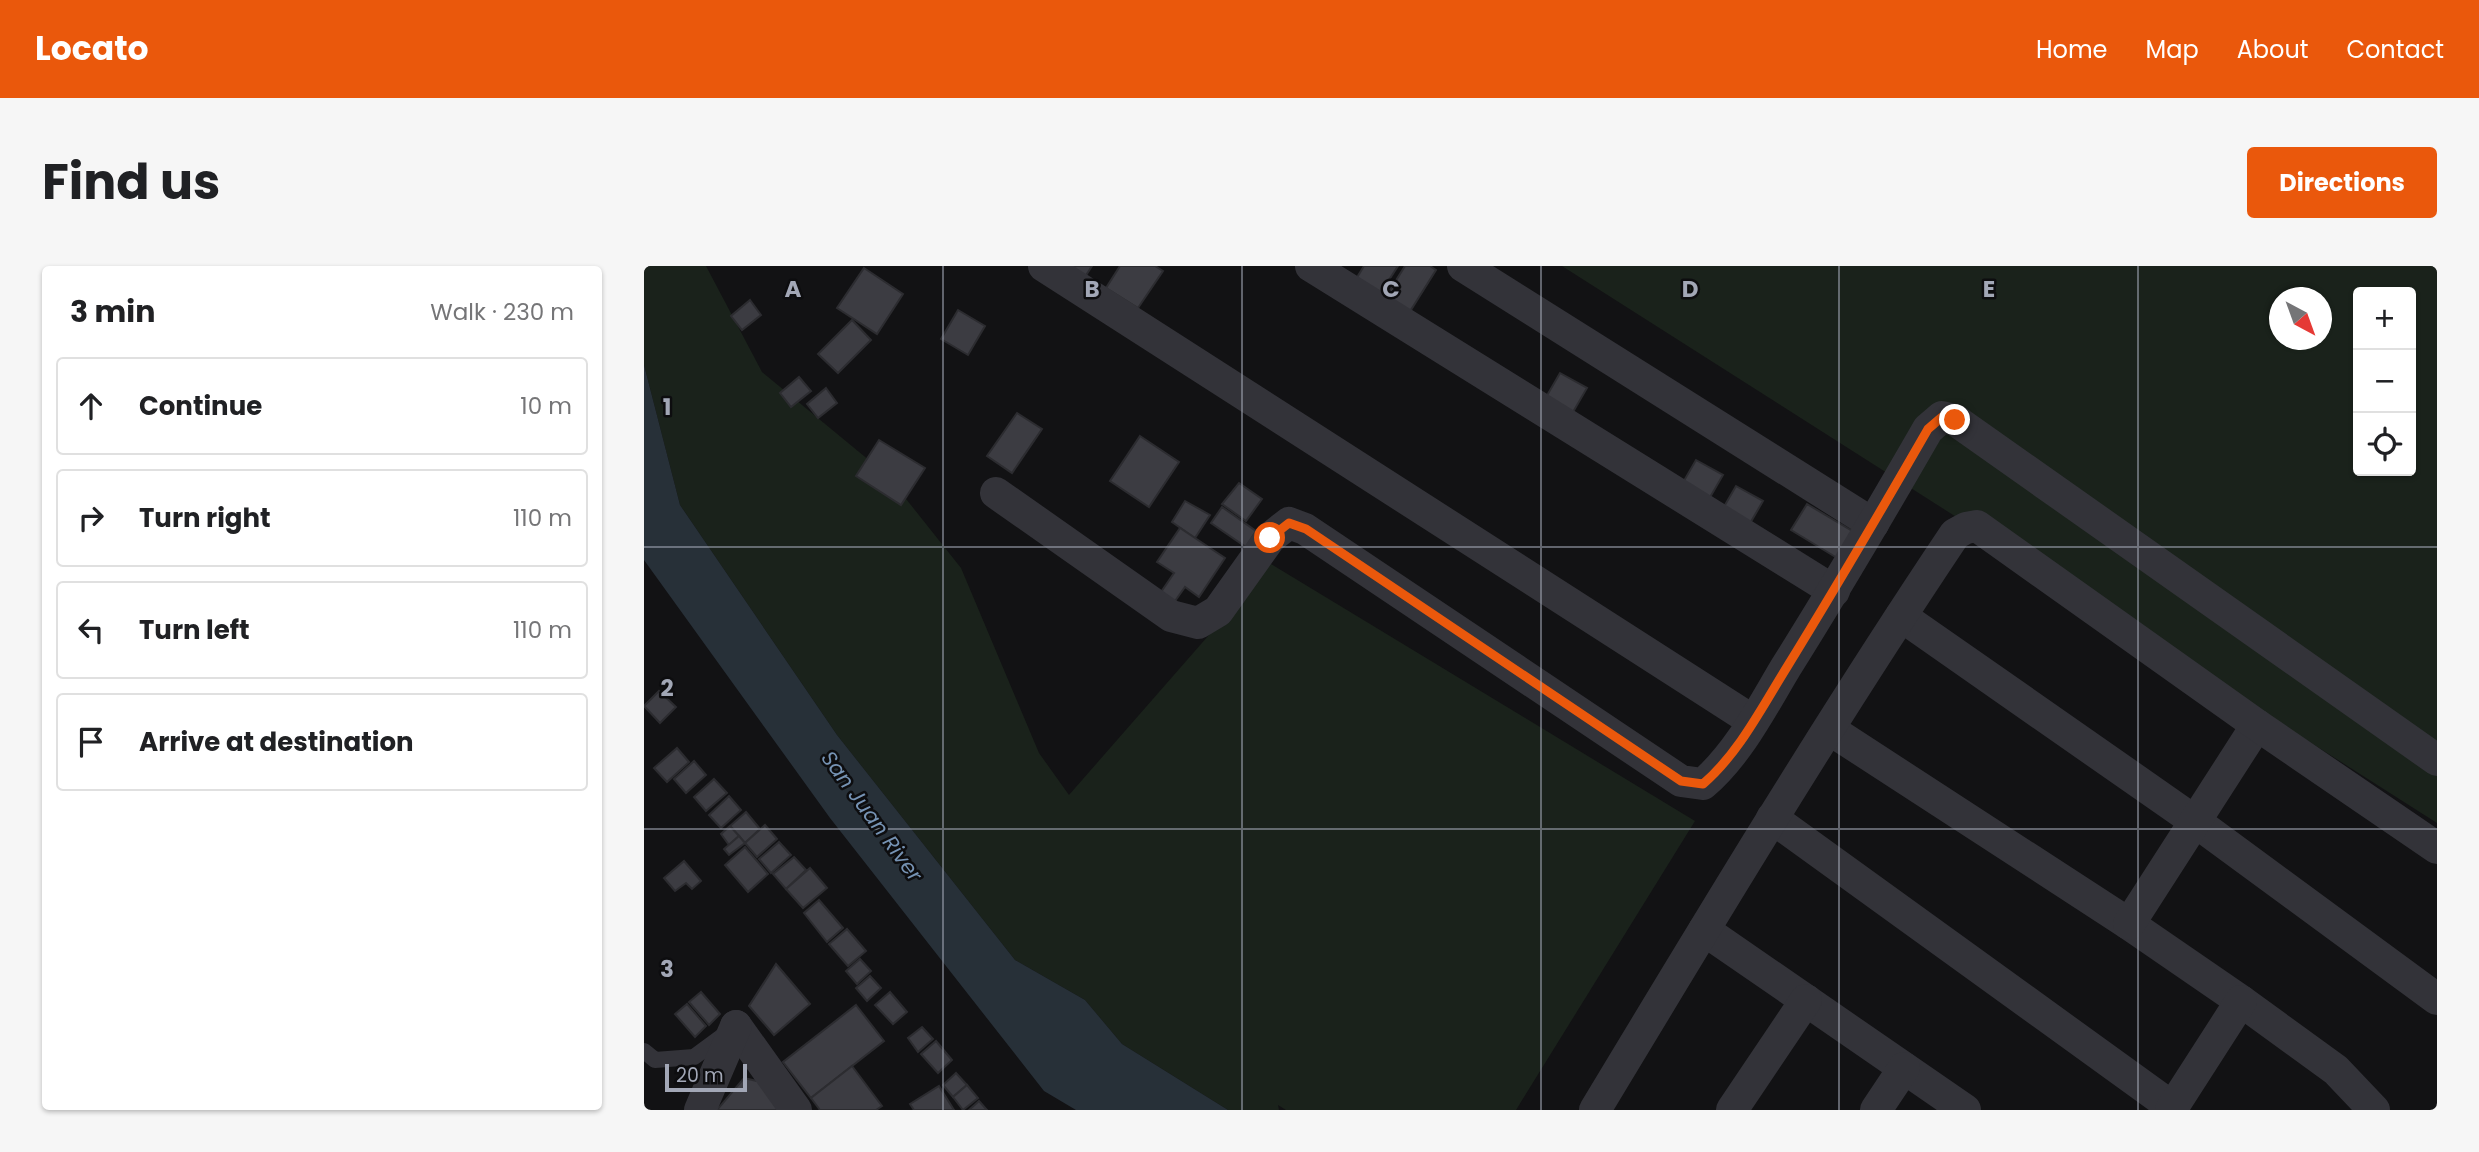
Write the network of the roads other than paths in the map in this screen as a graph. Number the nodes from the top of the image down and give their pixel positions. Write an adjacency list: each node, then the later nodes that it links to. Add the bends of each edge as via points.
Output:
1 (1044, 266): 8 (street)
2 (1311, 266): 6 (street)
3 (1462, 266): 5 (street)
4 (996, 493): 8 (street, via 1171,616 1198,623 1219,611 1270,538 1289,523 1306,529 1681,781 1703,784 1722,768)
5 (1873, 524): 6 (street); 11 (street, via 1928,429 1942,417 1955,420)
6 (1834, 592): 8 (street)
7 (1901, 615): 9 (street, via 1955,534 1977,526); 10 (street); 13 (street)
8 (1753, 721)
9 (2257, 725): 13 (street); 14 (street)
10 (1829, 729): 12 (street); 15 (street)
11 (2437, 760)
12 (1772, 818): 16 (street); 23 (street)
13 (2196, 822): 15 (street); 17 (street)
14 (2437, 848)
15 (2130, 924): 19 (street)
16 (1704, 930): 18 (street); 26 (street)
17 (2437, 999)
18 (1806, 1000): 22 (street); 27 (street)
19 (2241, 1001): 23 (street); 30 (street, via 2336,1070)
20 (736, 1026): 21 (lane, via 694,1058 655,1060); 24 (street); 25 (street)
21 (644, 1051)
22 (1904, 1068): 28 (street); 29 (street)
23 (2171, 1109)
24 (700, 1110)
25 (796, 1110)
26 (1594, 1110)
27 (1732, 1110)
28 (1876, 1110)
29 (1965, 1110)
30 (2374, 1110)

